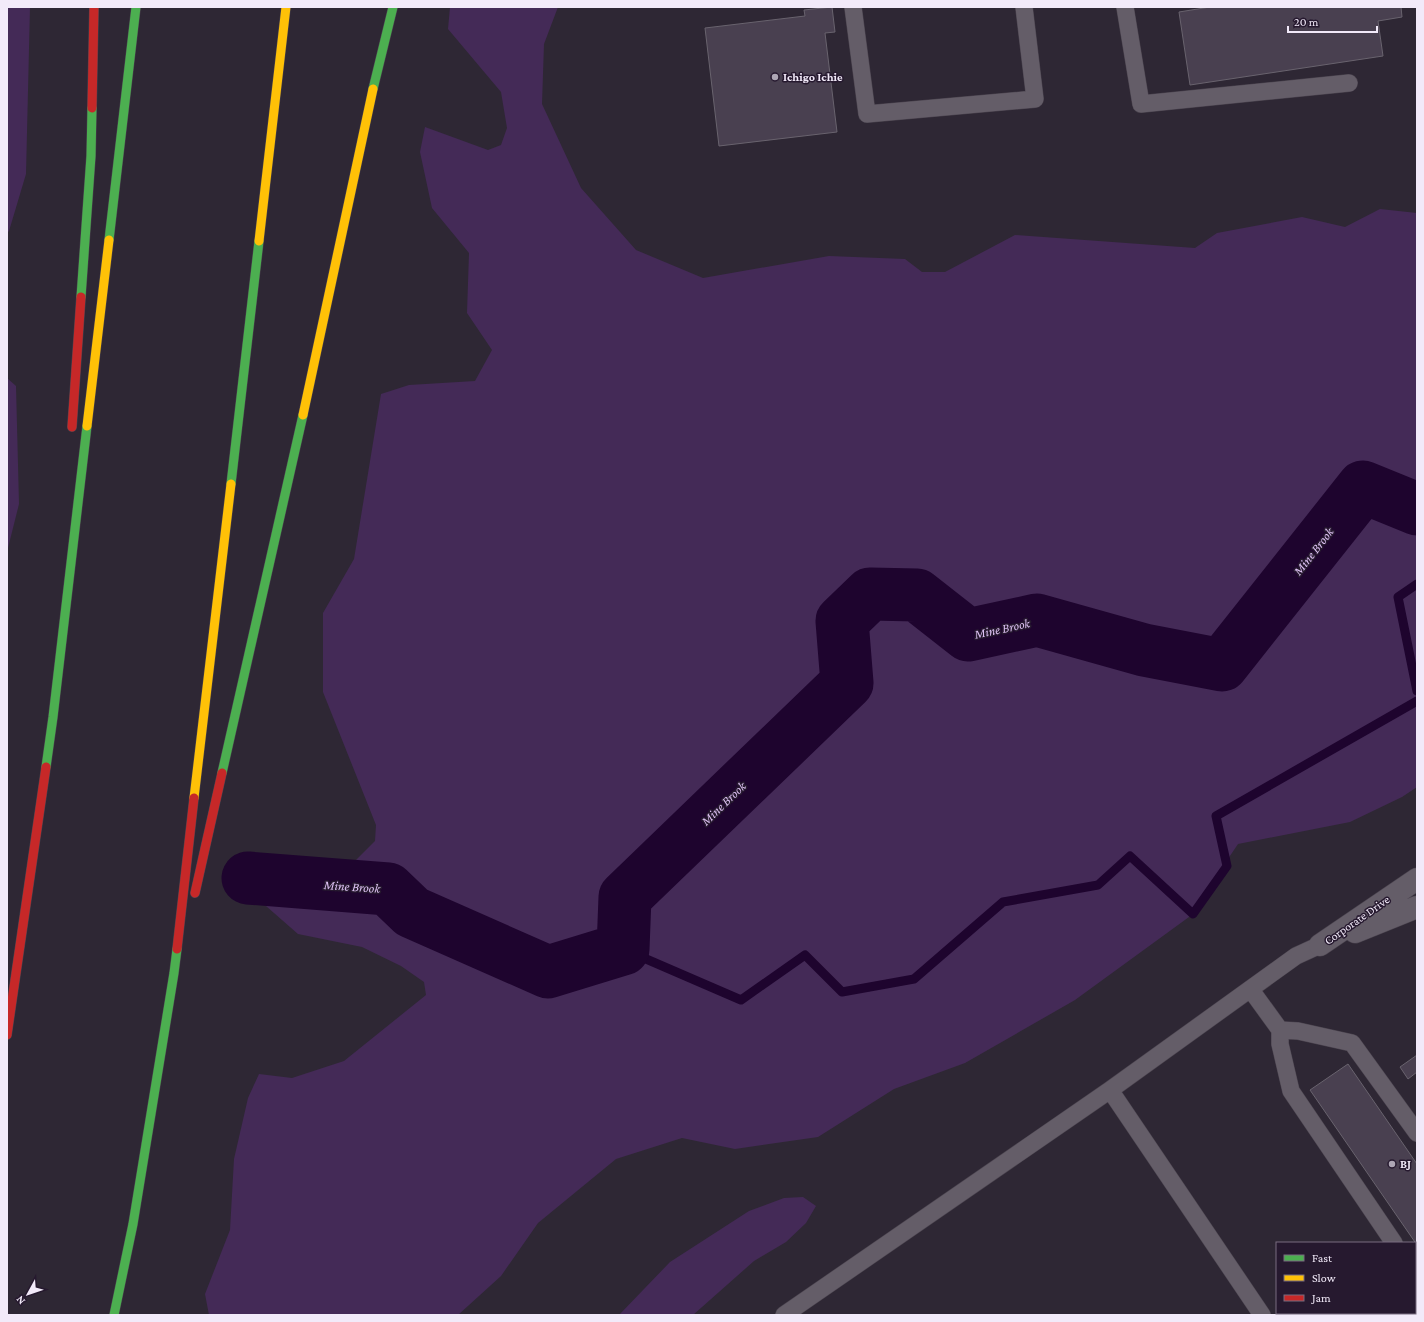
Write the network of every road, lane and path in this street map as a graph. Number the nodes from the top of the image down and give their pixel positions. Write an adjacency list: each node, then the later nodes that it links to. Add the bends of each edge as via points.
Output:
1 (94, 7): 9 (highway, via 91,156)
2 (136, 7): 11 (highway)
3 (286, 7): 15 (highway)
4 (393, 7): 15 (highway, via 205,854)
5 (854, 7): 6 (lane, via 867,114 1035,99)
6 (1024, 7)
7 (1125, 7): 8 (lane, via 1141,104)
8 (1349, 83)
9 (72, 432)
10 (65, 535): 11 (highway)
11 (53, 717): 18 (highway)
12 (1417, 879): 14 (street, Corporate Drive)
13 (1417, 908): 14 (street, Corporate Drive)
14 (1320, 945): 16 (lane, via 1296,956)
15 (174, 973): 22 (highway, via 133,1224)
16 (1250, 990): 17 (lane); 19 (lane)
17 (1280, 1030): 20 (lane, via 1298,1031 1352,1043); 21 (lane, via 1280,1044 1291,1091)
18 (7, 1035)
19 (1110, 1090): 23 (lane); 24 (lane)
20 (1417, 1133)
21 (1393, 1242)
22 (114, 1315)
23 (785, 1315)
24 (1262, 1315)

